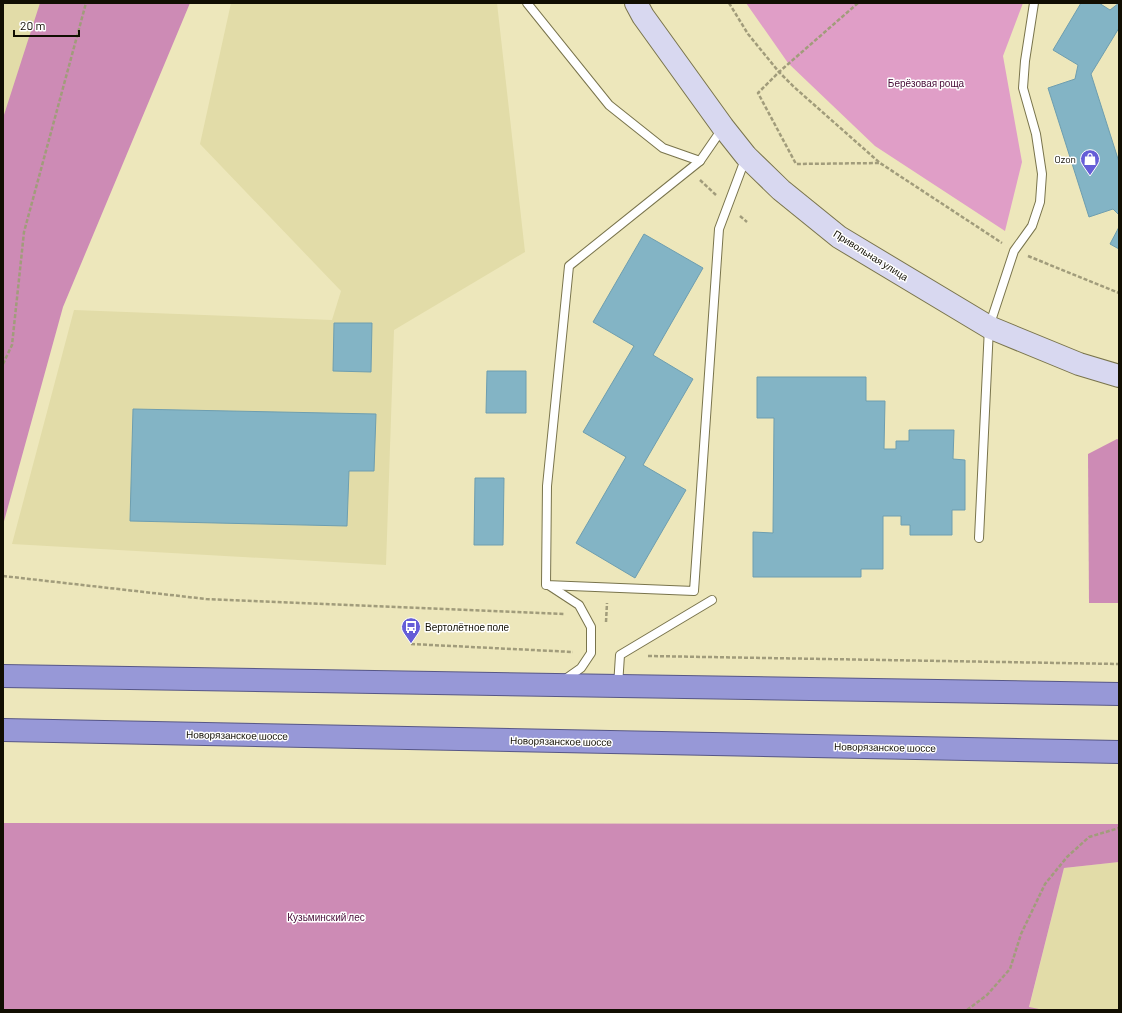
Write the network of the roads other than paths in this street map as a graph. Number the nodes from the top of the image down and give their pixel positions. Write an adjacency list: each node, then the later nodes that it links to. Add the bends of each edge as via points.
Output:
1 (527, 3): 6 (lane, via 609,105 663,148)
2 (636, 3): 4 (main road, Привольная улица)
3 (1034, 3): 7 (lane, via 1024,61 1023,88 1036,134 1042,174 1040,202 1032,226 1014,251)
4 (723, 128): 5 (main road, Привольная улица); 6 (lane)
5 (746, 156): 7 (main road, Привольная улица, via 781,190 839,237); 10 (lane, via 719,229 694,591)
6 (700, 161): 10 (lane, via 569,266 547,486 546,585)
7 (989, 327): 8 (main road, Привольная улица, via 1079,364); 9 (lane)
8 (1119, 376)
9 (979, 538)
10 (550, 585): 13 (lane, via 579,605 591,627 591,653 580,668)
11 (712, 600): 14 (lane, via 620,655)
12 (3, 676): 13 (highway)
13 (559, 684): 14 (highway)
14 (618, 686): 15 (highway)
15 (1119, 694)
16 (5, 731): 17 (highway, Новорязанское шоссе)
17 (1119, 752)

